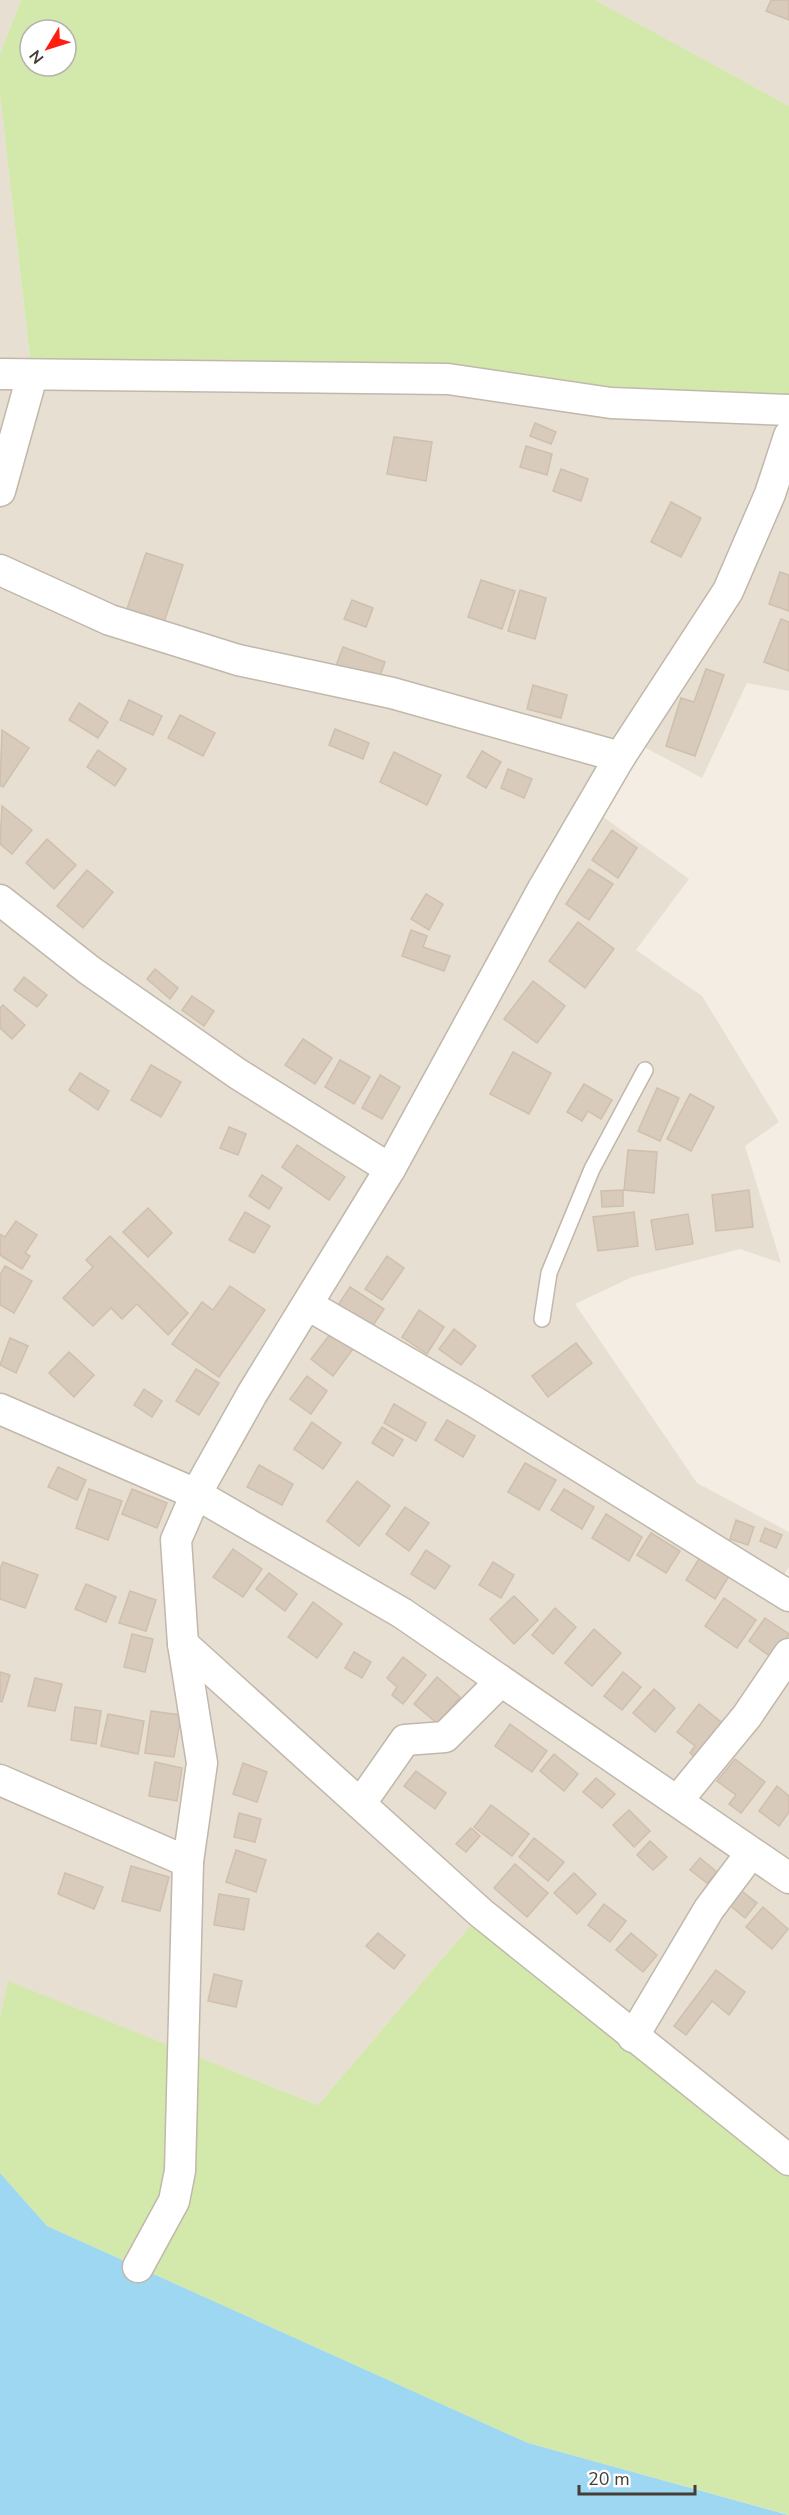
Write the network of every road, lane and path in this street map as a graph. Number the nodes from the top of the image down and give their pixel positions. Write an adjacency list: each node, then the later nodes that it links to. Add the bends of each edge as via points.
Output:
1 (0, 374): 2 (street)
2 (32, 376): 3 (street, via 448,379 611,403); 5 (street)
3 (789, 410)
4 (789, 436): 7 (street, via 770,494 728,591)
5 (0, 491)
6 (0, 570): 7 (street, via 110,620 238,660 392,693)
7 (620, 757): 10 (street)
8 (0, 900): 10 (street, via 89,970 238,1074)
9 (645, 1070): 12 (lane, via 583,1190 549,1273)
10 (390, 1169): 11 (street)
11 (308, 1305): 14 (street); 15 (street, via 475,1402)
12 (542, 1319)
13 (0, 1409): 14 (street)
14 (196, 1494): 16 (street, via 176,1540); 18 (street, via 402,1613)
15 (789, 1596)
16 (183, 1644): 21 (street); 23 (street, via 202,1763)
17 (789, 1654): 20 (street, via 747,1716)
18 (501, 1682): 20 (street); 21 (street, via 445,1737 405,1740)
19 (0, 1780): 23 (street)
20 (678, 1800): 22 (street)
21 (360, 1803): 25 (street, via 481,1913)
22 (751, 1853): 24 (street); 25 (street, via 708,1909)
23 (188, 1862): 27 (street, via 180,2171 174,2201)
24 (789, 1878)
25 (633, 2037): 26 (street)
26 (789, 2160)
27 (138, 2267)

